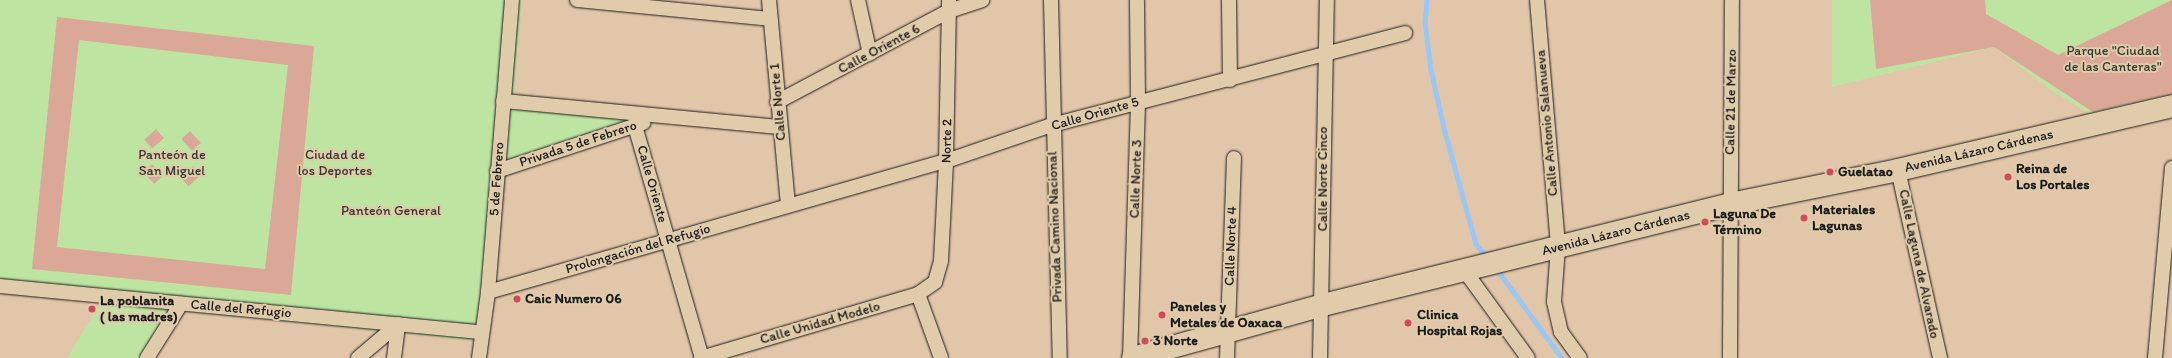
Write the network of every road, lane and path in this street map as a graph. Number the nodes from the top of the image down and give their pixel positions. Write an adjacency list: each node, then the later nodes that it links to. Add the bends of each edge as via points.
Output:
1 (512, 0): 18 (street, 5 de Febrero)
2 (577, 0): 13 (street)
3 (769, 0): 13 (street, Calle Norte 1)
4 (858, 0): 16 (street)
5 (982, 0): 12 (street, Calle Oriente 6)
6 (1051, 0): 23 (street, Privada Camino Nacional)
7 (1137, 0): 19 (street, Calle Norte 3)
8 (1229, 0): 17 (street)
9 (1327, 0): 15 (street, Calle Norte Cinco)
10 (1537, 0): 34 (street, Calle Antonio Salanueva)
11 (1732, 0): 32 (street, Calle 21 de Marzo)
12 (949, 6): 16 (street, Calle Oriente 6); 27 (street, Norte 2)
13 (770, 19): 20 (street, Calle Norte 1)
14 (1405, 33): 15 (street, Calle Oriente 5)
15 (1323, 53): 17 (street, Calle Oriente 5); 41 (street, Calle Norte Cinco)
16 (870, 54): 20 (street, Calle Oriente 6)
17 (1230, 80): 19 (street, Calle Oriente 5)
18 (502, 101): 22 (street); 30 (street, 5 de Febrero)
19 (1138, 101): 23 (street, Calle Oriente 5); 53 (street, Calle Norte 3)
20 (777, 102): 25 (street, Calle Norte 1)
21 (2172, 106): 29 (main road, Avenida Lázaro Cárdenas)
22 (658, 116): 24 (street, Privada 5 de Febrero); 25 (street)
23 (1052, 125): 27 (street, Calle Oriente 5); 52 (street, Privada Camino Nacional)
24 (635, 126): 30 (street, Privada 5 de Febrero); 33 (street, Calle Oriente)
25 (780, 127): 31 (street, Calle Norte 1)
26 (1234, 158): 44 (street, Calle Norte 4)
27 (946, 161): 31 (street, Calle Oriente 5); 36 (street, Norte 2, via 941,261)
28 (2172, 168): 60 (street)
29 (1898, 170): 32 (main road, Avenida Lázaro Cárdenas); 59 (street, Calle Laguna de Alvarado)
30 (497, 171): 38 (street, 5 de Febrero)
31 (788, 204): 33 (street, Prolongación del Refugio)
32 (1730, 204): 34 (main road, Avenida Lázaro Cárdenas); 58 (street, Calle 21 de Marzo)
33 (668, 242): 38 (street, Prolongación del Refugio); 50 (street, Calle Oriente)
34 (1558, 247): 35 (main road, Avenida Lázaro Cárdenas); 57 (street, Calle Antonio Salanueva, via 1554,302 1561,332)
35 (1484, 266): 41 (main road, Avenida Lázaro Cárdenas); 56 (street)
36 (936, 282): 39 (street, Calle Unidad Modelo)
37 (0, 286): 40 (street, Calle del Refugio)
38 (488, 292): 43 (street, 5 de Febrero)
39 (918, 294): 50 (street, Calle Unidad Modelo); 51 (street)
40 (181, 304): 42 (street, Calle del Refugio); 46 (street)
41 (1323, 305): 44 (main road, Avenida Lázaro Cárdenas); 55 (street, Calle Norte Cinco)
42 (398, 324): 43 (street, Calle del Refugio); 45 (street); 48 (street)
43 (482, 332): 49 (street, 5 de Febrero)
44 (1228, 332): 53 (main road, Avenida Lázaro Cárdenas); 54 (street, Calle Norte 4)
45 (370, 352): 47 (street)
46 (147, 358)
47 (358, 358)
48 (394, 358)
49 (479, 358)
50 (702, 358)
51 (940, 358)
52 (1060, 358)
53 (1132, 358)
54 (1227, 358)
55 (1320, 358)
56 (1528, 358)
57 (1580, 358)
58 (1730, 358)
59 (1940, 358)
60 (2155, 358)

